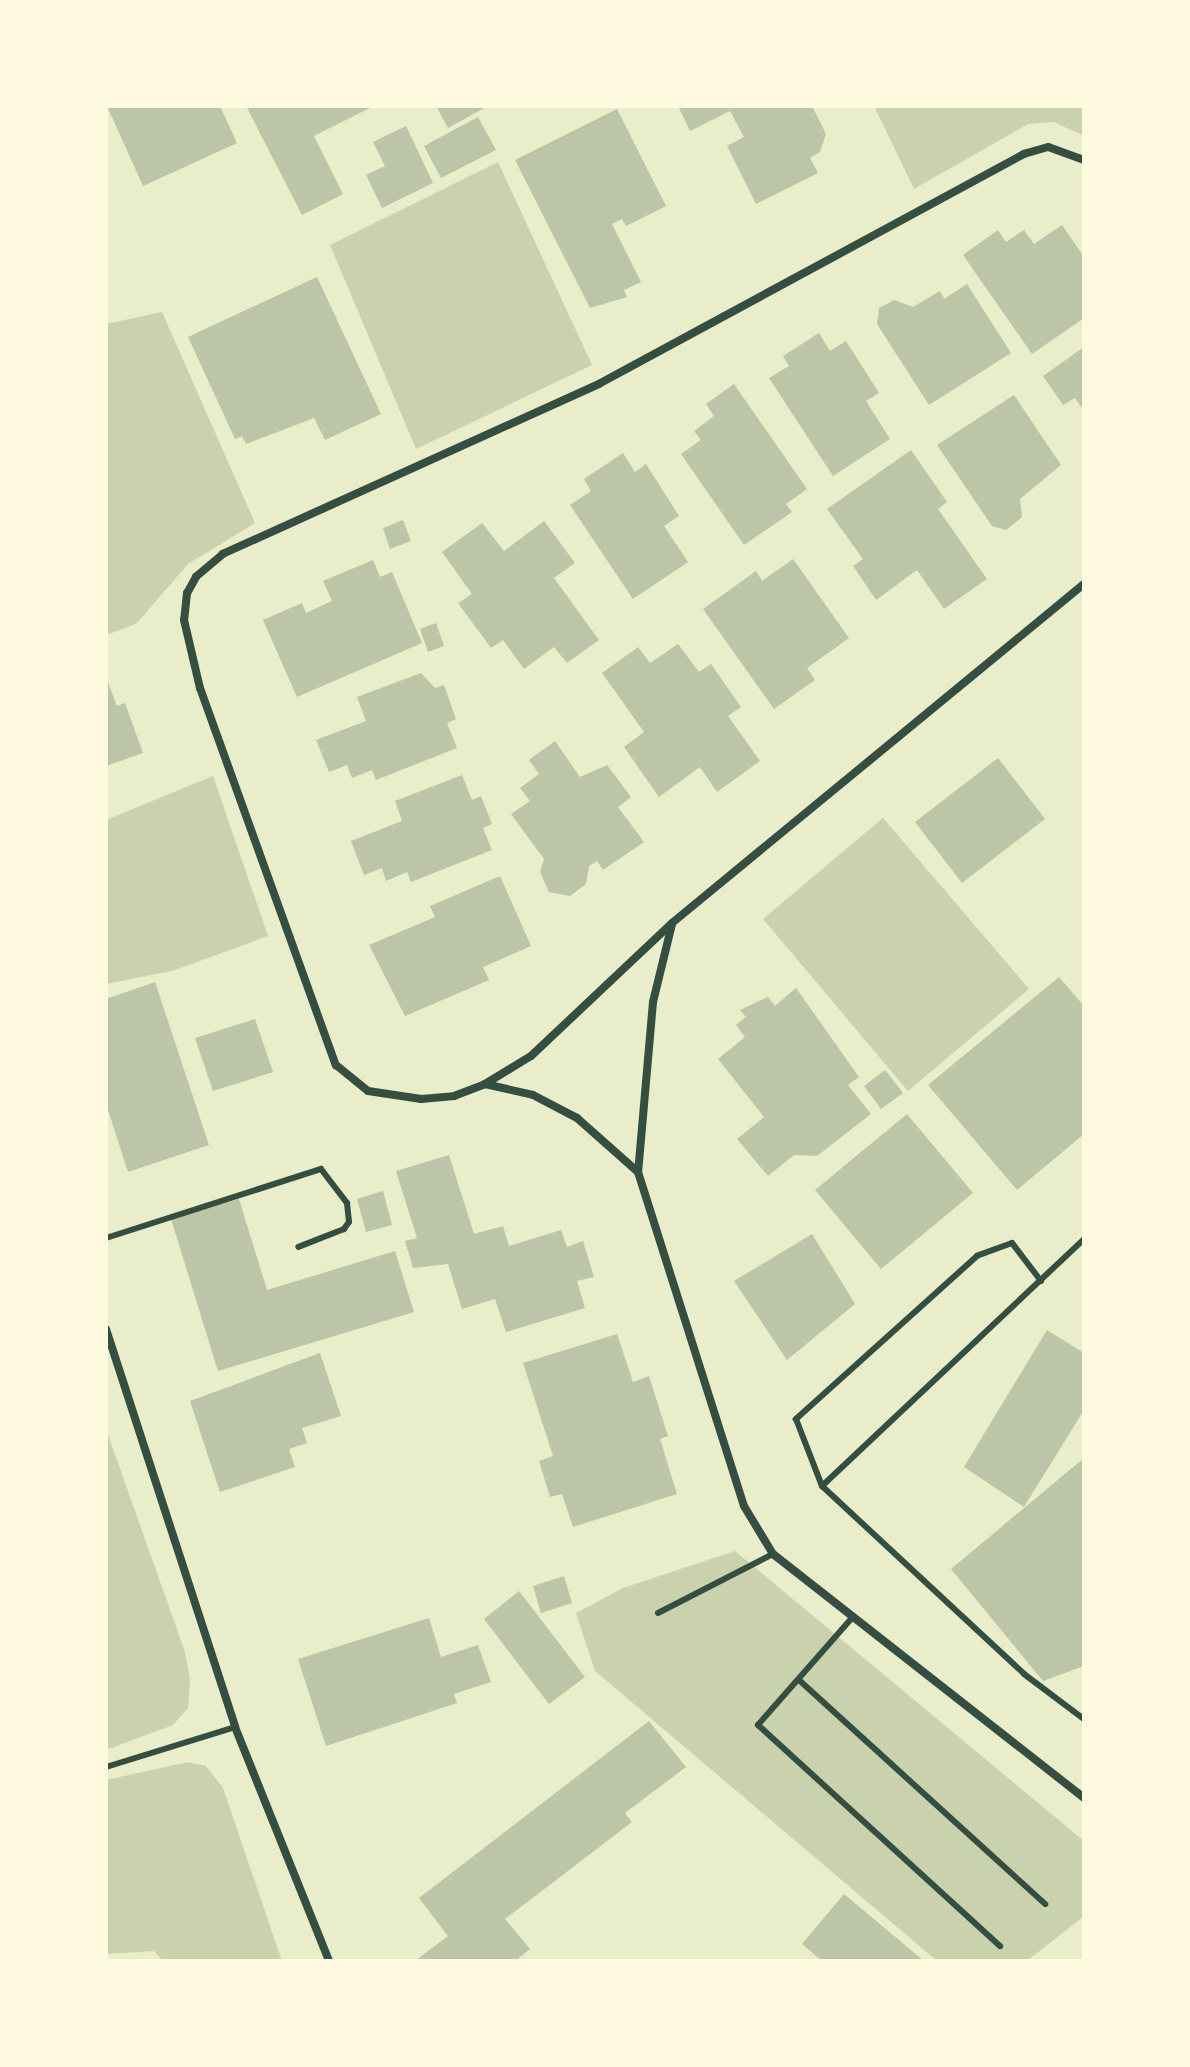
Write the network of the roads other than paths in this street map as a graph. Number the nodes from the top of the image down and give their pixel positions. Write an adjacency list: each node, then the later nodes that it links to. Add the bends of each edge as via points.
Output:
1 (1084, 160): 4 (street, via 1048,147 1024,154 599,384 223,554 196,577 187,593 184,620 200,688 336,1065 351,1081 383,1097 454,1096)
2 (1084, 584): 3 (street)
3 (672, 923): 4 (street, via 531,1056); 5 (street, via 653,1002)
4 (485, 1084): 5 (street, via 533,1095 577,1118)
5 (638, 1172): 12 (street, via 744,1506)
6 (106, 1238): 8 (lane, via 321,1169 347,1203 349,1222 344,1229)
7 (1084, 1239): 9 (lane)
8 (298, 1247)
9 (1041, 1281): 11 (lane); 11 (lane, via 1012,1243 977,1256 796,1419)
10 (106, 1329): 17 (street)
11 (822, 1486): 16 (lane, via 1024,1674)
12 (773, 1554): 13 (lane); 14 (street)
13 (658, 1613)
14 (851, 1619): 15 (lane); 19 (street)
15 (799, 1680): 20 (lane); 21 (lane, via 758,1725)
16 (1084, 1719)
17 (235, 1727): 18 (lane); 22 (street)
18 (106, 1767)
19 (1084, 1798)
20 (1045, 1904)
21 (1000, 1946)
22 (329, 1961)

